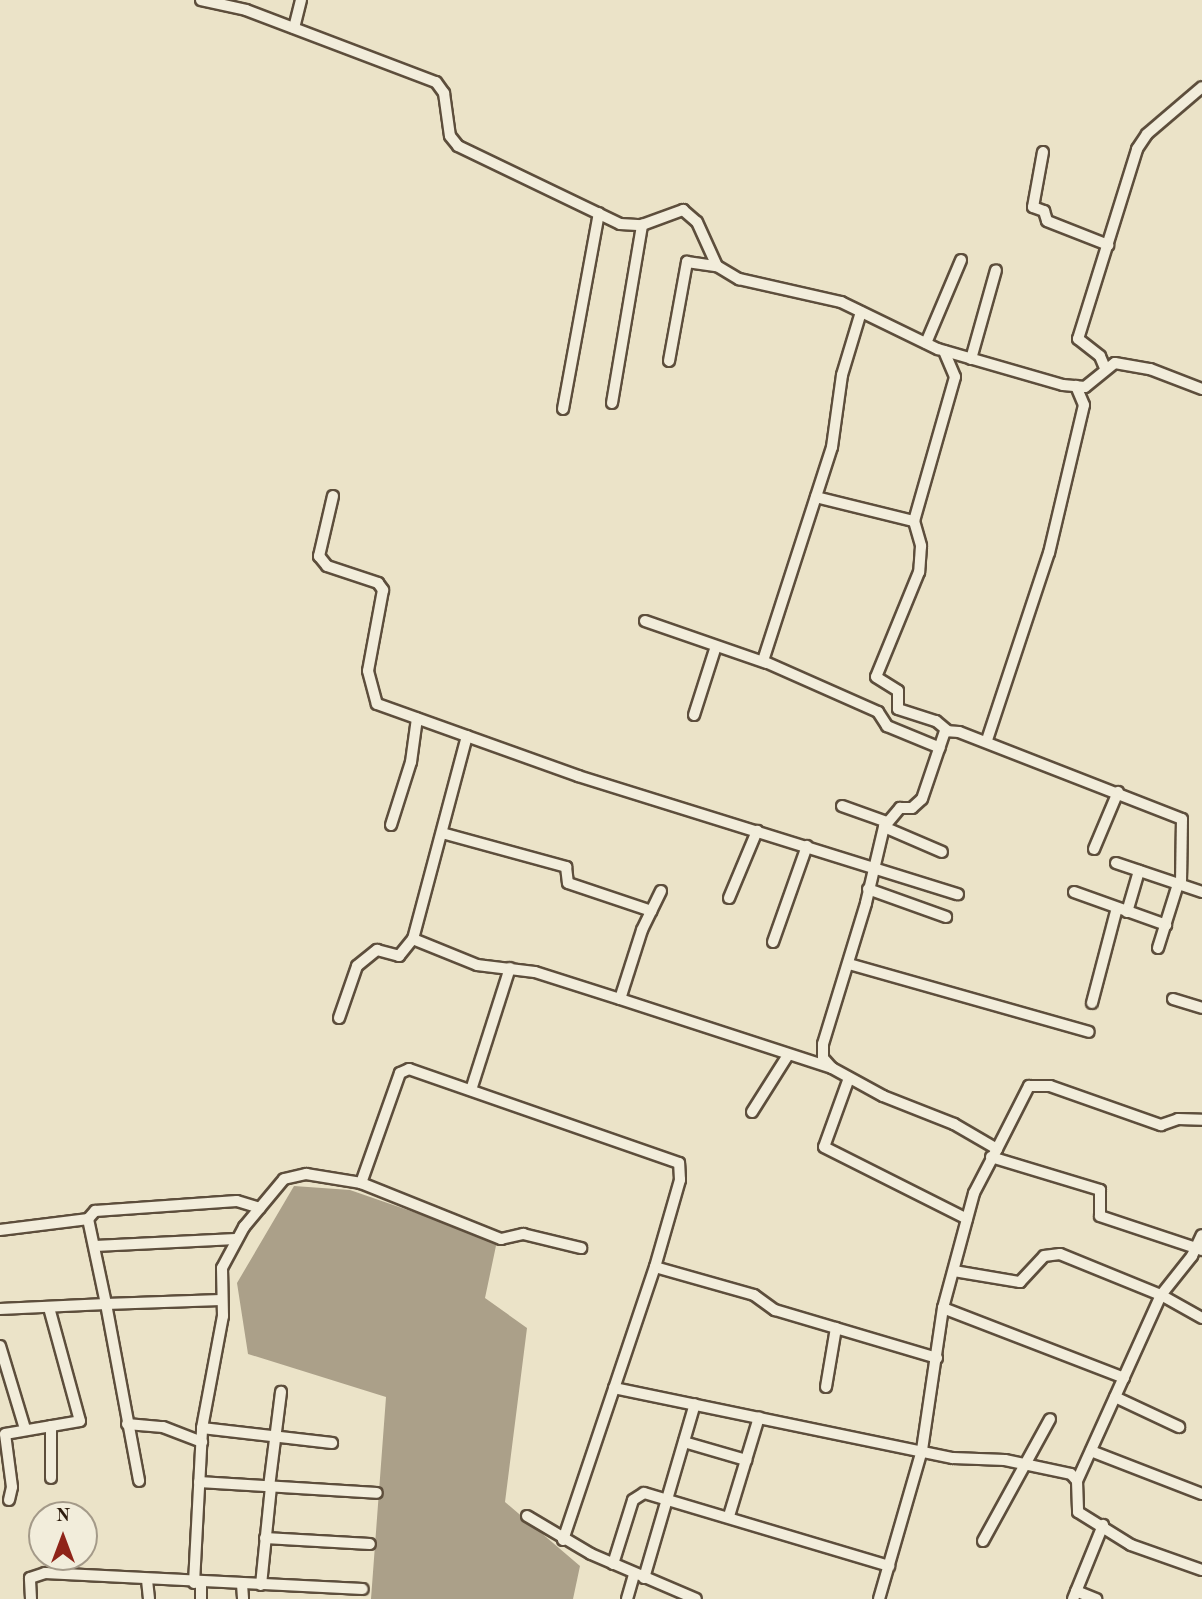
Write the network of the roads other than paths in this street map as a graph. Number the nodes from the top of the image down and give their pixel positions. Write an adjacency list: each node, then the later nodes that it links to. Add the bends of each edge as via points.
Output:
1 (201, 0): 3 (street)
2 (301, 0): 3 (street)
3 (295, 28): 6 (street, via 436,82 444,93 450,136 458,146)
4 (1202, 87): 8 (street, via 1140,141)
5 (1043, 152): 8 (street, via 1033,207 1044,211 1047,221)
6 (599, 213): 7 (street, via 620,224); 21 (street)
7 (642, 225): 10 (street, via 678,210 688,213); 20 (street)
8 (1108, 245): 17 (street, via 1078,339 1100,356)
9 (961, 260): 13 (street)
10 (717, 265): 12 (street, via 739,279 841,302); 16 (street, via 687,262)
11 (996, 270): 15 (street)
12 (861, 312): 13 (street); 23 (street, via 842,374 832,447)
13 (926, 343): 14 (street)
14 (944, 351): 15 (street); 24 (street, via 955,376)
15 (971, 359): 18 (street)
16 (669, 361)
17 (1105, 368): 18 (street, via 1085,387); 19 (street, via 1115,363 1150,369)
18 (1076, 386): 32 (street, via 1084,405 1049,553)
19 (1202, 388)
20 (612, 403)
21 (563, 409)
22 (332, 496): 29 (street, via 319,556 327,565 381,586 368,671 374,701)
23 (816, 497): 24 (street); 27 (street, via 763,656)
24 (914, 521): 30 (street, via 921,546 919,572 876,677 898,691 898,709 936,721)
25 (645, 621): 26 (street)
26 (716, 646): 27 (street); 28 (street)
27 (766, 663): 33 (street, via 877,712 887,726)
28 (694, 715)
29 (417, 718): 31 (street); 37 (street, via 411,762)
30 (948, 731): 32 (street); 33 (street)
31 (467, 736): 38 (street); 39 (street)
32 (987, 740): 34 (street, via 1031,762)
33 (940, 748): 36 (street, via 922,799 912,808 900,808)
34 (1118, 792): 41 (street); 46 (street, via 1182,820)
35 (842, 806): 36 (street)
36 (886, 824): 42 (street); 44 (street)
37 (391, 825)
38 (757, 831): 40 (street); 52 (street)
39 (442, 834): 54 (street, via 566,867 568,883); 57 (street)
40 (807, 846): 44 (street); 58 (street)
41 (1094, 849)
42 (942, 852)
43 (1116, 863): 45 (street)
44 (872, 866): 47 (street); 51 (street)
45 (1139, 871): 46 (street); 53 (street)
46 (1180, 884): 50 (street); 56 (street)
47 (869, 889): 55 (street); 60 (street)
48 (662, 891): 54 (street)
49 (1074, 892): 53 (street)
50 (1202, 892)
51 (958, 894)
52 (729, 898)
53 (1122, 910): 56 (street); 64 (street)
54 (651, 911): 62 (street)
55 (946, 917)
56 (1166, 925): 59 (street)
57 (413, 940): 61 (street, via 477,965); 66 (street, via 399,956 377,950 356,966)
58 (773, 942)
59 (1158, 948)
60 (849, 964): 67 (street); 69 (street, via 823,1044 823,1058)
61 (510, 968): 62 (street, via 546,974); 71 (street)
62 (620, 999): 68 (street)
63 (1173, 999): 65 (street)
64 (1092, 1003)
65 (1202, 1008)
66 (339, 1018)
67 (1089, 1032)
68 (788, 1055): 69 (street); 72 (street)
69 (832, 1068): 70 (street)
70 (849, 1077): 74 (street, via 954,1124); 78 (street, via 824,1147)
71 (471, 1090): 75 (street, via 404,1070); 85 (street, via 679,1163 680,1180)
72 (752, 1112)
73 (1202, 1120): 74 (street, via 1178,1119 1161,1125 1062,1090 1029,1086)
74 (994, 1153): 78 (street); 84 (street, via 1100,1190 1100,1216)
75 (361, 1182): 76 (street, via 293,1176 275,1187); 83 (street, via 501,1239 523,1234)
76 (260, 1208): 77 (street, via 237,1200 95,1210); 81 (street)
77 (88, 1219): 79 (street); 82 (street)
78 (967, 1219): 86 (street)
79 (0, 1230)
80 (1202, 1235): 84 (street)
81 (236, 1239): 82 (street); 88 (street, via 222,1268)
82 (95, 1246): 89 (street)
83 (581, 1248)
84 (1199, 1249): 87 (street)
85 (655, 1267): 94 (street, via 721,1283 754,1295 775,1310); 99 (street)
86 (954, 1272): 87 (street, via 1020,1282 1044,1256 1060,1254); 91 (street)
87 (1161, 1296): 93 (street); 97 (street)
88 (220, 1300): 89 (street); 109 (street, via 223,1316)
89 (106, 1304): 90 (street); 105 (street)
90 (49, 1308): 92 (street); 106 (street, via 79,1419)
91 (943, 1308): 96 (street); 97 (street)
92 (0, 1309)
93 (1202, 1318)
94 (836, 1328): 96 (street); 98 (street)
95 (0, 1346): 108 (street)
96 (937, 1358): 114 (street)
97 (1124, 1378): 101 (street)
98 (826, 1387)
99 (614, 1388): 102 (street); 131 (street)
100 (281, 1392): 110 (street)
101 (1115, 1397): 107 (street); 115 (street)
102 (695, 1404): 103 (street); 111 (street)
103 (760, 1417): 114 (street); 116 (street)
104 (1050, 1419): 117 (street)
105 (127, 1424): 112 (street, via 163,1427); 119 (street)
106 (51, 1426): 108 (street); 118 (street)
107 (1180, 1427)
108 (25, 1429): 126 (street, via 5,1434 12,1487)
109 (202, 1429): 110 (street); 112 (street)
110 (278, 1440): 113 (street); 122 (street)
111 (684, 1441): 116 (street); 125 (street)
112 (201, 1442): 121 (street)
113 (332, 1443)
114 (922, 1450): 117 (street); 135 (street)
115 (1091, 1451): 120 (street); 124 (street)
116 (746, 1460): 128 (street)
117 (1023, 1465): 120 (street, via 1071,1474); 132 (street)
118 (51, 1478)
119 (139, 1481)
120 (1077, 1481): 129 (street, via 1076,1508)
121 (199, 1482): 122 (street); 139 (street)
122 (270, 1487): 123 (street); 130 (street)
123 (377, 1493)
124 (1202, 1494)
125 (667, 1497): 128 (street); 134 (street, via 644,1493 633,1500); 137 (street)
126 (9, 1500)
127 (527, 1516): 131 (street)
128 (729, 1516): 135 (street)
129 (1103, 1525): 136 (street, via 1131,1545); 144 (street)
130 (265, 1538): 133 (street); 141 (street)
131 (563, 1540): 134 (street)
132 (983, 1541)
133 (370, 1544)
134 (612, 1564): 137 (street)
135 (889, 1566): 151 (street)
136 (1202, 1570)
137 (639, 1576): 145 (street); 150 (street)
138 (147, 1580): 139 (street); 146 (street, via 37,1574 30,1578); 147 (street)
139 (197, 1583): 140 (street); 148 (street)
140 (242, 1584): 141 (street); 149 (street)
141 (261, 1585): 143 (street)
142 (363, 1589): 143 (street)
143 (341, 1594)
144 (1074, 1595): 152 (street)
145 (692, 1598)
146 (32, 1599)
147 (149, 1599)
148 (201, 1599)
149 (243, 1599)
150 (627, 1599)
151 (881, 1599)
152 (1096, 1599)

